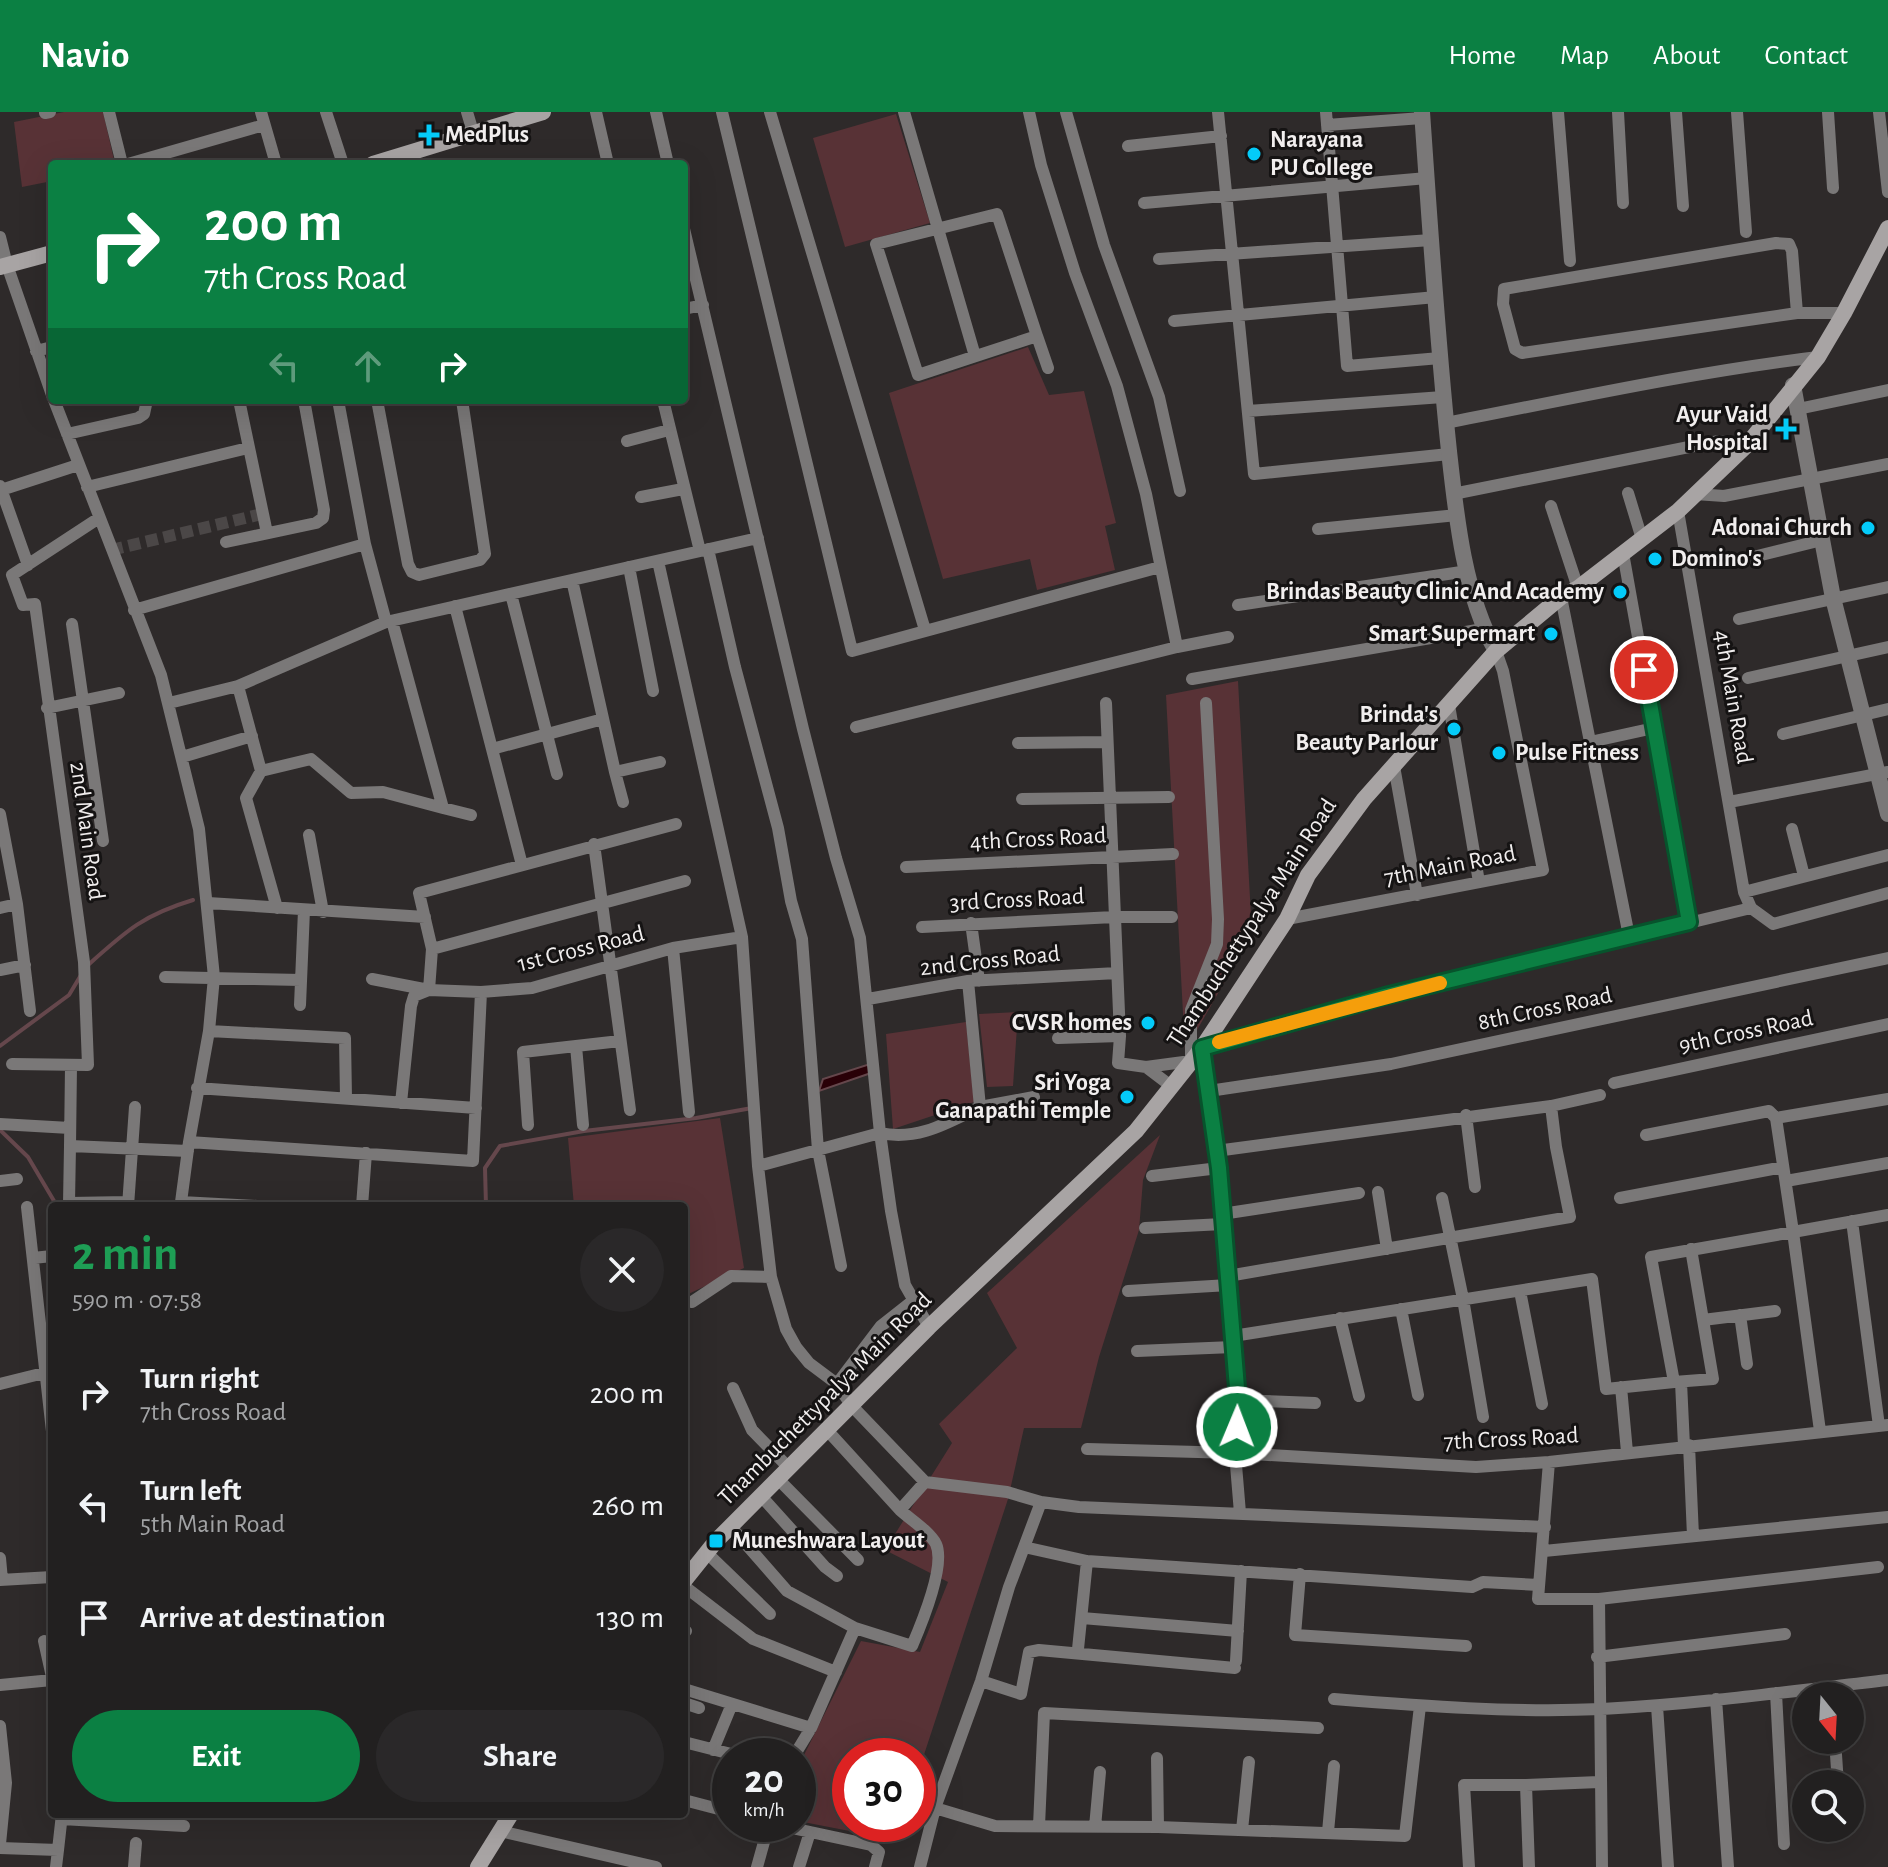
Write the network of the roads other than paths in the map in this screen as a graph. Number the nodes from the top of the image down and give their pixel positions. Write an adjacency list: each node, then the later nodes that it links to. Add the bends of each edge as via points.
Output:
1 (109, 112): 26 (street)
2 (326, 112): 29 (street)
3 (467, 112): 22 (street)
4 (596, 112): 31 (street)
5 (656, 112): 32 (street)
6 (722, 112): 135 (street, via 852,651)
7 (770, 112): 135 (street)
8 (904, 112): 41 (street)
9 (1029, 112): 120 (street, via 1075,273 1117,386)
10 (1066, 112): 96 (street, via 1104,245 1159,397)
11 (1218, 112): 23 (street)
12 (1558, 112): 52 (street)
13 (1618, 112): 39 (street)
14 (1676, 112): 40 (street)
15 (1737, 112): 43 (street)
16 (1828, 112): 35 (street)
17 (1879, 112): 24 (street)
18 (532, 113): 22 (main road)
19 (1422, 115): 20 (street); 33 (street)
20 (1326, 118): 34 (street)
21 (262, 119): 27 (street); 28 (street)
22 (473, 132): 30 (main road)
23 (1221, 136): 25 (street); 37 (street)
24 (1885, 144): 36 (street)
25 (1128, 146)
26 (124, 160)
27 (137, 160)
28 (275, 160)
29 (342, 160)
30 (386, 160)
31 (607, 160)
32 (667, 160)
33 (1427, 178): 34 (street); 45 (street)
34 (1330, 186): 37 (street); 47 (street)
35 (1833, 188)
36 (1888, 192)
37 (1226, 196): 38 (street); 50 (street)
38 (1144, 203)
39 (1623, 203)
40 (1683, 206)
41 (937, 227): 62 (street, via 997,214); 65 (street); 65 (street, via 876,244 918,375)
42 (1888, 228): 48 (main road, Thambuchettypalya Main Road, via 1877,245)
43 (1746, 232)
44 (0, 237): 53 (street)
45 (1431, 240): 47 (street); 54 (street)
46 (688, 245): 55 (street)
47 (1337, 247): 50 (street); 56 (street)
48 (1883, 248): 59 (main road, Thambuchettypalya Main Road)
49 (48, 254): 53 (main road)
50 (1232, 254): 51 (street); 60 (street)
51 (1159, 259)
52 (1570, 261)
53 (4, 266): 64 (street)
54 (1436, 297): 56 (street); 67 (street)
55 (703, 305): 57 (street); 109 (street)
56 (1342, 306): 60 (street); 67 (street, via 1347,366)
57 (688, 308)
58 (1797, 313): 58 (street, via 1792,251 1789,244 1776,243 1504,289 1503,304 1515,349 1522,353); 59 (street)
59 (1844, 313): 66 (main road, Thambuchettypalya Main Road)
60 (1238, 315): 61 (street); 82 (street)
61 (1174, 321)
62 (1037, 336): 65 (street); 68 (street)
63 (48, 348): 64 (street)
64 (36, 351): 69 (street)
65 (975, 356)
66 (1818, 357): 70 (main road, Thambuchettypalya Main Road); 83 (street, via 1628,386)
67 (1440, 358): 72 (street)
68 (1048, 368)
69 (48, 384)
70 (1793, 385): 81 (street); 87 (main road, Thambuchettypalya Main Road)
71 (1888, 390): 81 (street)
72 (1443, 397): 82 (street); 83 (street)
73 (55, 404): 85 (street)
74 (146, 404): 85 (street, via 138,418)
75 (240, 404): 88 (street)
76 (305, 404): 108 (street, via 323,518)
77 (339, 404): 113 (street)
78 (378, 404): 79 (street, via 408,564 419,575 480,560 485,554)
79 (463, 404)
80 (664, 404): 84 (street)
81 (1798, 409): 92 (street)
82 (1248, 411): 89 (street, via 1254,474)
83 (1446, 423): 89 (street)
84 (669, 430): 86 (street); 95 (street)
85 (67, 434): 91 (street)
86 (627, 441)
87 (1746, 446): 98 (street, via 1719,441); 99 (main road, Thambuchettypalya Main Road)
88 (248, 448): 93 (street); 108 (street)
89 (1449, 454): 98 (street)
90 (1888, 464): 92 (street)
91 (78, 465): 93 (street); 94 (street)
92 (1811, 477): 99 (street, via 1724,496); 111 (street)
93 (87, 487): 104 (street)
94 (1, 488): 105 (street)
95 (683, 489): 100 (street); 114 (street)
96 (1180, 491)
97 (1628, 493): 110 (street)
98 (1453, 494): 103 (street)
99 (1695, 494): 102 (main road, Thambuchettypalya Main Road)
100 (641, 497)
101 (1551, 506): 124 (street)
102 (1678, 511): 110 (main road, Thambuchettypalya Main Road); 175 (street, 4th Main Road)
103 (1457, 515): 106 (street); 121 (street)
104 (99, 518): 118 (street); 130 (street)
105 (14, 526): 107 (street); 118 (street)
106 (1318, 529)
107 (0, 530)
108 (267, 533): 112 (street)
109 (758, 538): 114 (street); 227 (street, via 860,938)
110 (1642, 539): 115 (main road, Thambuchettypalya Main Road)
111 (1822, 540): 116 (street); 127 (street)
112 (226, 542)
113 (365, 544): 130 (street); 132 (street)
114 (704, 550): 117 (street); 266 (street, via 802,939)
115 (1623, 553): 124 (main road, Thambuchettypalya Main Road); 156 (street)
116 (1741, 560)
117 (658, 561): 119 (street); 212 (street)
118 (28, 565): 151 (street, 2nd Main Road, via 12,575 23,605 35,604)
119 (629, 567): 122 (street); 144 (street)
120 (1160, 567): 135 (street); 137 (street)
121 (1468, 571): 128 (street); 134 (street)
122 (572, 580): 125 (street); 154 (street)
123 (1888, 587): 127 (street)
124 (1578, 588): 126 (main road, Thambuchettypalya Main Road)
125 (511, 594): 129 (street); 157 (street)
126 (1561, 597): 139 (main road, Thambuchettypalya Main Road); 161 (street)
127 (1833, 598): 131 (street); 140 (street)
128 (1238, 605)
129 (455, 606): 132 (street); 163 (street)
130 (134, 610): 147 (street)
131 (1739, 619)
132 (389, 621): 143 (street); 176 (street)
133 (72, 624): 146 (street)
134 (1483, 629): 139 (street); 142 (street)
135 (925, 630)
136 (1228, 637): 137 (street)
137 (1177, 647): 155 (street)
138 (1888, 647): 140 (street)
139 (1496, 651): 150 (main road, Thambuchettypalya Main Road); 192 (street, 7th Main Road, via 1543,870)
140 (1847, 656): 141 (street); 153 (street)
141 (1748, 678)
142 (1192, 679)
143 (238, 686): 147 (street); 159 (street)
144 (653, 691)
145 (119, 693): 146 (street)
146 (84, 702): 151 (street); 183 (street)
147 (169, 703): 164 (street)
148 (1106, 703): 160 (street)
149 (1206, 703): 236 (street, via 1218,919 1217,944 1191,1010)
150 (1449, 705): 166 (main road, Thambuchettypalya Main Road); 192 (street)
151 (47, 708): 238 (street, 2nd Main Road, via 85,976 88,1065)
152 (1888, 709): 153 (street)
153 (1861, 715): 158 (street); 169 (street)
154 (603, 719): 157 (street); 168 (street)
155 (856, 727)
156 (1654, 728): 161 (street); 208 (street)
157 (547, 734): 163 (street); 170 (street)
158 (1783, 734)
159 (252, 736): 164 (street); 167 (street)
160 (1106, 742): 162 (street); 172 (street)
161 (1590, 742): 211 (street)
162 (1018, 743)
163 (492, 749): 188 (street)
164 (182, 757): 196 (street, via 199,829)
165 (660, 762): 168 (street)
166 (1394, 766): 195 (street); 207 (main road, Thambuchettypalya Main Road, via 1308,875)
167 (261, 771): 176 (street, via 311,759 351,793 383,792); 200 (street, via 246,798)
168 (615, 772): 174 (street)
169 (1883, 773): 175 (street); 178 (street)
170 (557, 774)
171 (1169, 797): 172 (street)
172 (1109, 798): 173 (street); 187 (street)
173 (1022, 799)
174 (623, 802)
175 (1729, 802): 193 (street, 4th Main Road)
176 (443, 808): 179 (street)
177 (0, 814): 197 (street)
178 (1888, 814)
179 (471, 815)
180 (676, 824): 184 (street)
181 (1792, 829): 190 (street)
182 (309, 835): 203 (street)
183 (103, 841)
184 (594, 844): 188 (street); 198 (street)
185 (1173, 854): 187 (street, 4th Cross Road)
186 (1888, 855): 190 (street)
187 (1112, 857): 189 (street, 4th Cross Road); 205 (street)
188 (522, 865): 204 (street, via 419,893)
189 (906, 867)
190 (1804, 876): 193 (street)
191 (685, 881): 198 (street)
192 (1479, 882): 195 (street, 7th Main Road)
193 (1744, 892): 201 (street)
194 (1888, 893): 201 (street, via 1773,924)
195 (1417, 895): 207 (street, 7th Main Road)
196 (208, 903): 200 (street); 221 (street)
197 (17, 904): 199 (street); 216 (street)
198 (603, 904): 214 (street); 217 (street)
199 (0, 908)
200 (277, 908): 202 (street)
201 (1751, 908): 208 (street)
202 (304, 910): 203 (street); 223 (street)
203 (323, 912): 204 (street)
204 (425, 917): 214 (street)
205 (1114, 917): 206 (street, 3rd Cross Road); 209 (street, 3rd Cross Road); 219 (street)
206 (1172, 917)
207 (1287, 919): 236 (main road, Thambuchettypalya Main Road)
208 (1689, 922): 211 (street)
209 (971, 923): 210 (street, 3rd Cross Road); 224 (street)
210 (922, 927)
211 (1629, 936): 236 (street, via 1357,1003)
212 (742, 937): 213 (street, 1st Cross Road); 270 (street)
213 (673, 948): 217 (street, 1st Cross Road); 254 (street)
214 (432, 949): 225 (street)
215 (1888, 958): 243 (street, 8th Cross Road, via 1391,1064)
216 (25, 965): 218 (street); 229 (street)
217 (611, 965): 226 (street, 1st Cross Road, via 532,988); 234 (street)
218 (0, 970)
219 (1117, 973): 224 (street, 2nd Cross Road); 232 (street)
220 (165, 977): 221 (street)
221 (214, 977): 223 (street); 231 (street)
222 (372, 979): 225 (street, 1st Cross Road)
223 (301, 980): 228 (street)
224 (973, 981): 227 (street, 2nd Cross Road); 251 (street)
225 (429, 990): 226 (street, 1st Cross Road); 248 (street, via 414,996 411,1006)
226 (481, 992): 252 (street)
227 (868, 999): 261 (street)
228 (300, 1005)
229 (30, 1011)
230 (1888, 1024): 240 (street, 9th Cross Road)
231 (209, 1031): 242 (street); 246 (street, via 345,1038)
232 (1120, 1036): 233 (street); 239 (street, via 1118,1063)
233 (1058, 1038)
234 (620, 1041): 235 (street); 253 (street)
235 (576, 1046): 258 (street, via 523,1052); 259 (street)
236 (1196, 1054): 239 (street); 241 (main road, Thambuchettypalya Main Road); 243 (street)
237 (12, 1064): 238 (street)
238 (71, 1066): 260 (street)
239 (1146, 1067): 241 (street)
240 (1614, 1083)
241 (1171, 1086): 312 (main road, Thambuchettypalya Main Road, via 1136,1131)
242 (197, 1088): 246 (street); 264 (street)
243 (1209, 1091): 267 (street)
244 (1600, 1095): 249 (street)
245 (1034, 1097): 251 (street)
246 (346, 1098): 248 (street)
247 (1888, 1099): 256 (street)
248 (401, 1103): 252 (street)
249 (1551, 1106): 255 (street); 292 (street, via 1570,1217)
250 (135, 1107): 265 (street)
251 (980, 1107): 261 (street, via 928,1132 897,1137)
252 (476, 1108): 268 (street, via 473,1161)
253 (630, 1110)
254 (689, 1112)
255 (1466, 1115): 267 (street); 277 (street)
256 (1776, 1118): 262 (street, via 1769,1111); 271 (street)
257 (2, 1124): 260 (street)
258 (528, 1125)
259 (583, 1125)
260 (70, 1128): 263 (street)
261 (880, 1133): 266 (street); 303 (street, via 905,1285)
262 (1646, 1135)
263 (70, 1146): 265 (street); 282 (street)
264 (188, 1146): 265 (street); 268 (street); 284 (street)
265 (132, 1149): 283 (street)
266 (818, 1150): 270 (street); 297 (street)
267 (1216, 1151): 272 (street)
268 (366, 1153): 285 (street)
269 (1888, 1163): 276 (street)
270 (758, 1166): 298 (street)
271 (1783, 1167): 276 (street); 281 (street)
272 (1219, 1168): 273 (street); 288 (street)
273 (1152, 1176)
274 (17, 1179): 275 (street)
275 (0, 1181)
276 (1786, 1181): 291 (street)
277 (1475, 1187)
278 (1378, 1192): 293 (street)
279 (1359, 1193): 288 (street)
280 (1442, 1198): 292 (street)
281 (1620, 1198)
282 (69, 1202)
283 (128, 1202)
284 (181, 1202)
285 (362, 1202)
286 (27, 1207): 296 (street)
287 (1888, 1215): 289 (street)
288 (1222, 1219): 290 (street); 299 (street)
289 (1852, 1221): 291 (street); 330 (street)
290 (1145, 1228)
291 (1793, 1232): 294 (street); 332 (street)
292 (1449, 1238): 293 (street); 302 (street)
293 (1387, 1249): 299 (street)
294 (1691, 1249): 311 (street); 318 (street, via 1651,1257)
295 (48, 1256): 296 (street)
296 (33, 1258): 306 (street)
297 (841, 1266)
298 (771, 1277): 304 (street, via 731,1276); 320 (street, via 796,1347)
299 (1228, 1280): 300 (street); 313 (street)
300 (1128, 1291)
301 (1520, 1291): 302 (street); 321 (street, via 1592,1279 1606,1389); 327 (street)
302 (1463, 1299): 307 (street); 329 (street)
303 (914, 1300): 312 (street); 320 (street, via 868,1341)
304 (692, 1302)
305 (48, 1306): 306 (street)
306 (37, 1307): 315 (street)
307 (1401, 1309): 310 (street); 323 (street)
308 (1775, 1311): 309 (street)
309 (1740, 1315): 311 (street); 316 (street)
310 (1340, 1318): 313 (street); 324 (street)
311 (1703, 1320): 318 (street, via 1713,1379)
312 (929, 1327): 328 (main road, Thambuchettypalya Main Road)
313 (1233, 1342): 314 (street); 325 (street)
314 (1137, 1351)
315 (48, 1361)
316 (1747, 1364)
317 (48, 1372): 319 (street)
318 (1678, 1382): 321 (street); 333 (street)
319 (0, 1384)
320 (837, 1384): 328 (street)
321 (1621, 1387): 335 (street)
322 (733, 1388): 338 (street, via 752,1430)
323 (1418, 1395)
324 (1359, 1396)
325 (1238, 1400): 326 (street); 336 (street)
326 (1315, 1403)
327 (1542, 1404)
328 (851, 1405): 331 (main road, Thambuchettypalya Main Road); 339 (street)
329 (1483, 1417)
330 (1884, 1426): 332 (street, 7th Cross Road)
331 (827, 1430): 338 (main road, Thambuchettypalya Main Road); 342 (street)
332 (1820, 1431): 333 (street, 7th Cross Road)
333 (1687, 1446): 335 (street, 7th Cross Road); 347 (street)
334 (1087, 1449): 336 (street, 7th Cross Road)
335 (1627, 1452): 337 (street, 7th Cross Road)
336 (1235, 1453): 337 (street, 7th Cross Road, via 1476,1467); 343 (street)
337 (1549, 1462): 346 (street)
338 (784, 1473): 340 (main road, Thambuchettypalya Main Road); 352 (street)
339 (925, 1482): 341 (street, via 1007,1492); 342 (street)
340 (761, 1496): 345 (main road, Thambuchettypalya Main Road); 358 (street)
341 (1041, 1502): 343 (street); 348 (street)
342 (900, 1510): 366 (street, via 938,1550 932,1599 912,1646)
343 (1240, 1513): 346 (street)
344 (1888, 1517): 347 (street)
345 (731, 1527): 350 (main road, Thambuchettypalya Main Road); 366 (street, via 787,1591)
346 (1545, 1527): 349 (street)
347 (1693, 1536): 349 (street)
348 (1024, 1547): 353 (street); 377 (street)
349 (1544, 1551): 361 (street)
350 (707, 1553): 354 (main road, Thambuchettypalya Main Road); 364 (street)
351 (0, 1558): 360 (street)
352 (858, 1560)
353 (1087, 1561): 356 (street); 365 (street)
354 (690, 1565)
355 (1878, 1567): 363 (street)
356 (1241, 1571): 357 (street); 367 (street)
357 (1300, 1574): 361 (street, via 1472,1587 1483,1582); 370 (street, via 1295,1635)
358 (837, 1576)
359 (48, 1577): 360 (street)
360 (1, 1580)
361 (1539, 1585): 363 (street, via 1538,1599)
362 (688, 1586): 374 (street, via 753,1639)
363 (1599, 1599): 372 (street)
364 (770, 1614)
365 (1082, 1618): 367 (street); 371 (street)
366 (855, 1628): 374 (street)
367 (1238, 1631): 377 (street, via 1236,1665 1039,1650 1029,1652 1021,1694)
368 (1785, 1634): 372 (street)
369 (44, 1641): 373 (street)
370 (1466, 1646)
371 (1078, 1649)
372 (1597, 1657): 390 (street)
373 (48, 1660)
374 (836, 1672): 392 (street)
375 (48, 1679): 378 (street)
376 (1888, 1680): 379 (street)
377 (981, 1681): 405 (street)
378 (0, 1685)
379 (1864, 1685)
380 (688, 1690): 386 (street)
381 (1792, 1692): 382 (street)
382 (1776, 1693): 384 (street); 423 (street)
383 (1334, 1699): 387 (street)
384 (1716, 1699): 388 (street); 438 (street)
385 (688, 1704): 389 (street)
386 (732, 1704): 392 (street); 394 (street)
387 (1420, 1706): 390 (street); 417 (street, via 1405,1836)
388 (1657, 1706): 390 (street); 437 (street)
389 (699, 1708)
390 (1599, 1709): 402 (street)
391 (0, 1726): 424 (street, via 6,1783)
392 (811, 1728): 395 (street)
393 (1318, 1728): 412 (street, via 1044,1713)
394 (718, 1738)
395 (805, 1738)
396 (688, 1743): 397 (street)
397 (712, 1750)
398 (1157, 1758): 414 (street)
399 (1249, 1762): 415 (street)
400 (1334, 1766): 417 (street)
401 (1100, 1772): 413 (street)
402 (1599, 1782): 403 (street); 436 (street)
403 (1526, 1785): 434 (street, via 1464,1785); 435 (street)
404 (688, 1801): 406 (street)
405 (936, 1805)
406 (712, 1807)
407 (936, 1808): 412 (street, via 995,1826)
408 (62, 1818): 425 (street)
409 (86, 1818): 411 (street)
410 (508, 1818): 416 (main road)
411 (184, 1826)
412 (1039, 1826): 413 (street)
413 (1095, 1827): 414 (street)
414 (1158, 1827): 415 (street)
415 (1242, 1830): 417 (street)
416 (500, 1831): 428 (main road); 429 (street)
417 (1328, 1832)
418 (816, 1833): 432 (street, via 876,1848)
419 (765, 1842): 430 (street)
420 (807, 1842): 431 (street)
421 (926, 1842): 433 (street)
422 (136, 1843): 427 (street)
423 (1784, 1844)
424 (0, 1846): 425 (street)
425 (58, 1850): 426 (street)
426 (56, 1867)
427 (134, 1867)
428 (478, 1867)
429 (656, 1867)
430 (757, 1867)
431 (799, 1867)
432 (875, 1867)
433 (920, 1867)
434 (1469, 1867)
435 (1529, 1867)
436 (1602, 1867)
437 (1668, 1867)
438 (1728, 1867)

